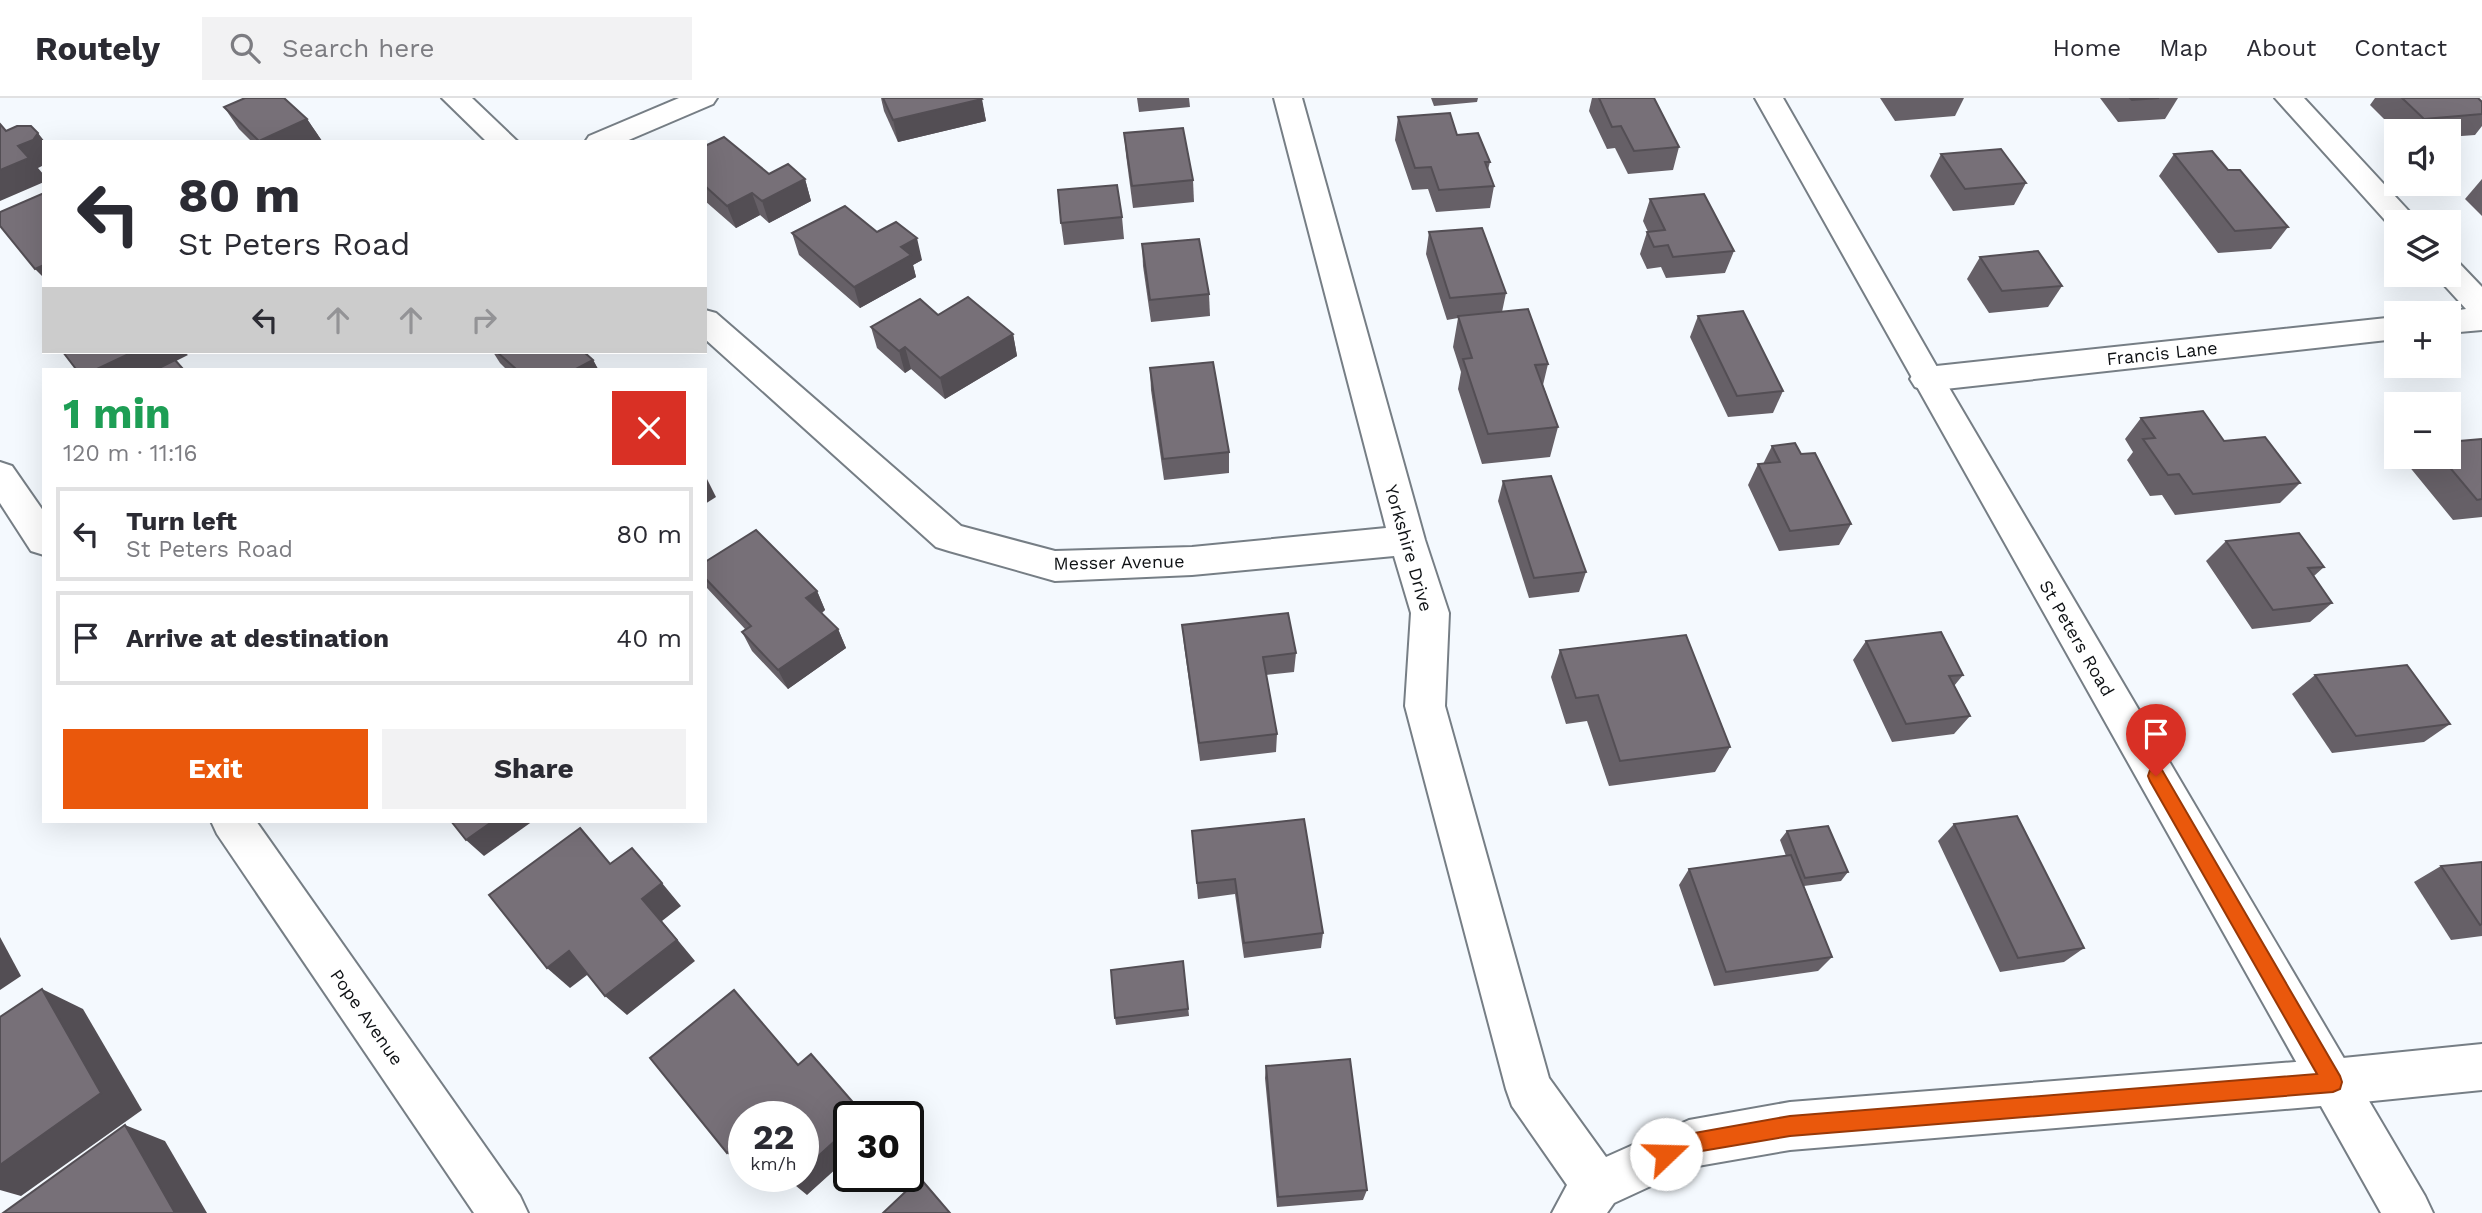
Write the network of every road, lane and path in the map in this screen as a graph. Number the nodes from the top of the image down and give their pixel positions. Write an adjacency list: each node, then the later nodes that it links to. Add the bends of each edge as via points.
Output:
1 (456, 98): 6 (street)
2 (703, 98): 7 (street)
3 (1288, 98): 18 (street, Yorkshire Drive)
4 (1769, 98): 15 (street, St Peters Road)
5 (2289, 98): 8 (street)
6 (502, 140)
7 (604, 140)
8 (2393, 210)
9 (2461, 284): 10 (street)
10 (2482, 307)
11 (2482, 319): 12 (street)
12 (2461, 321)
13 (707, 323): 18 (street, Messer Avenue, via 949,537 1055,566 1192,561)
14 (2384, 329): 15 (street, Francis Lane)
15 (1927, 379): 21 (street, St Peters Road)
16 (0, 475): 17 (street)
17 (42, 538)
18 (1407, 540): 22 (street, Yorkshire Drive, via 1430,614 1425,706 1530,1089)
19 (233, 823): 23 (street, Pope Avenue)
20 (2482, 1067): 21 (street)
21 (2333, 1082): 22 (street, via 1790,1126 1689,1144); 24 (street, St Peters Road)
22 (1587, 1200)
23 (503, 1213)
24 (2408, 1213)

